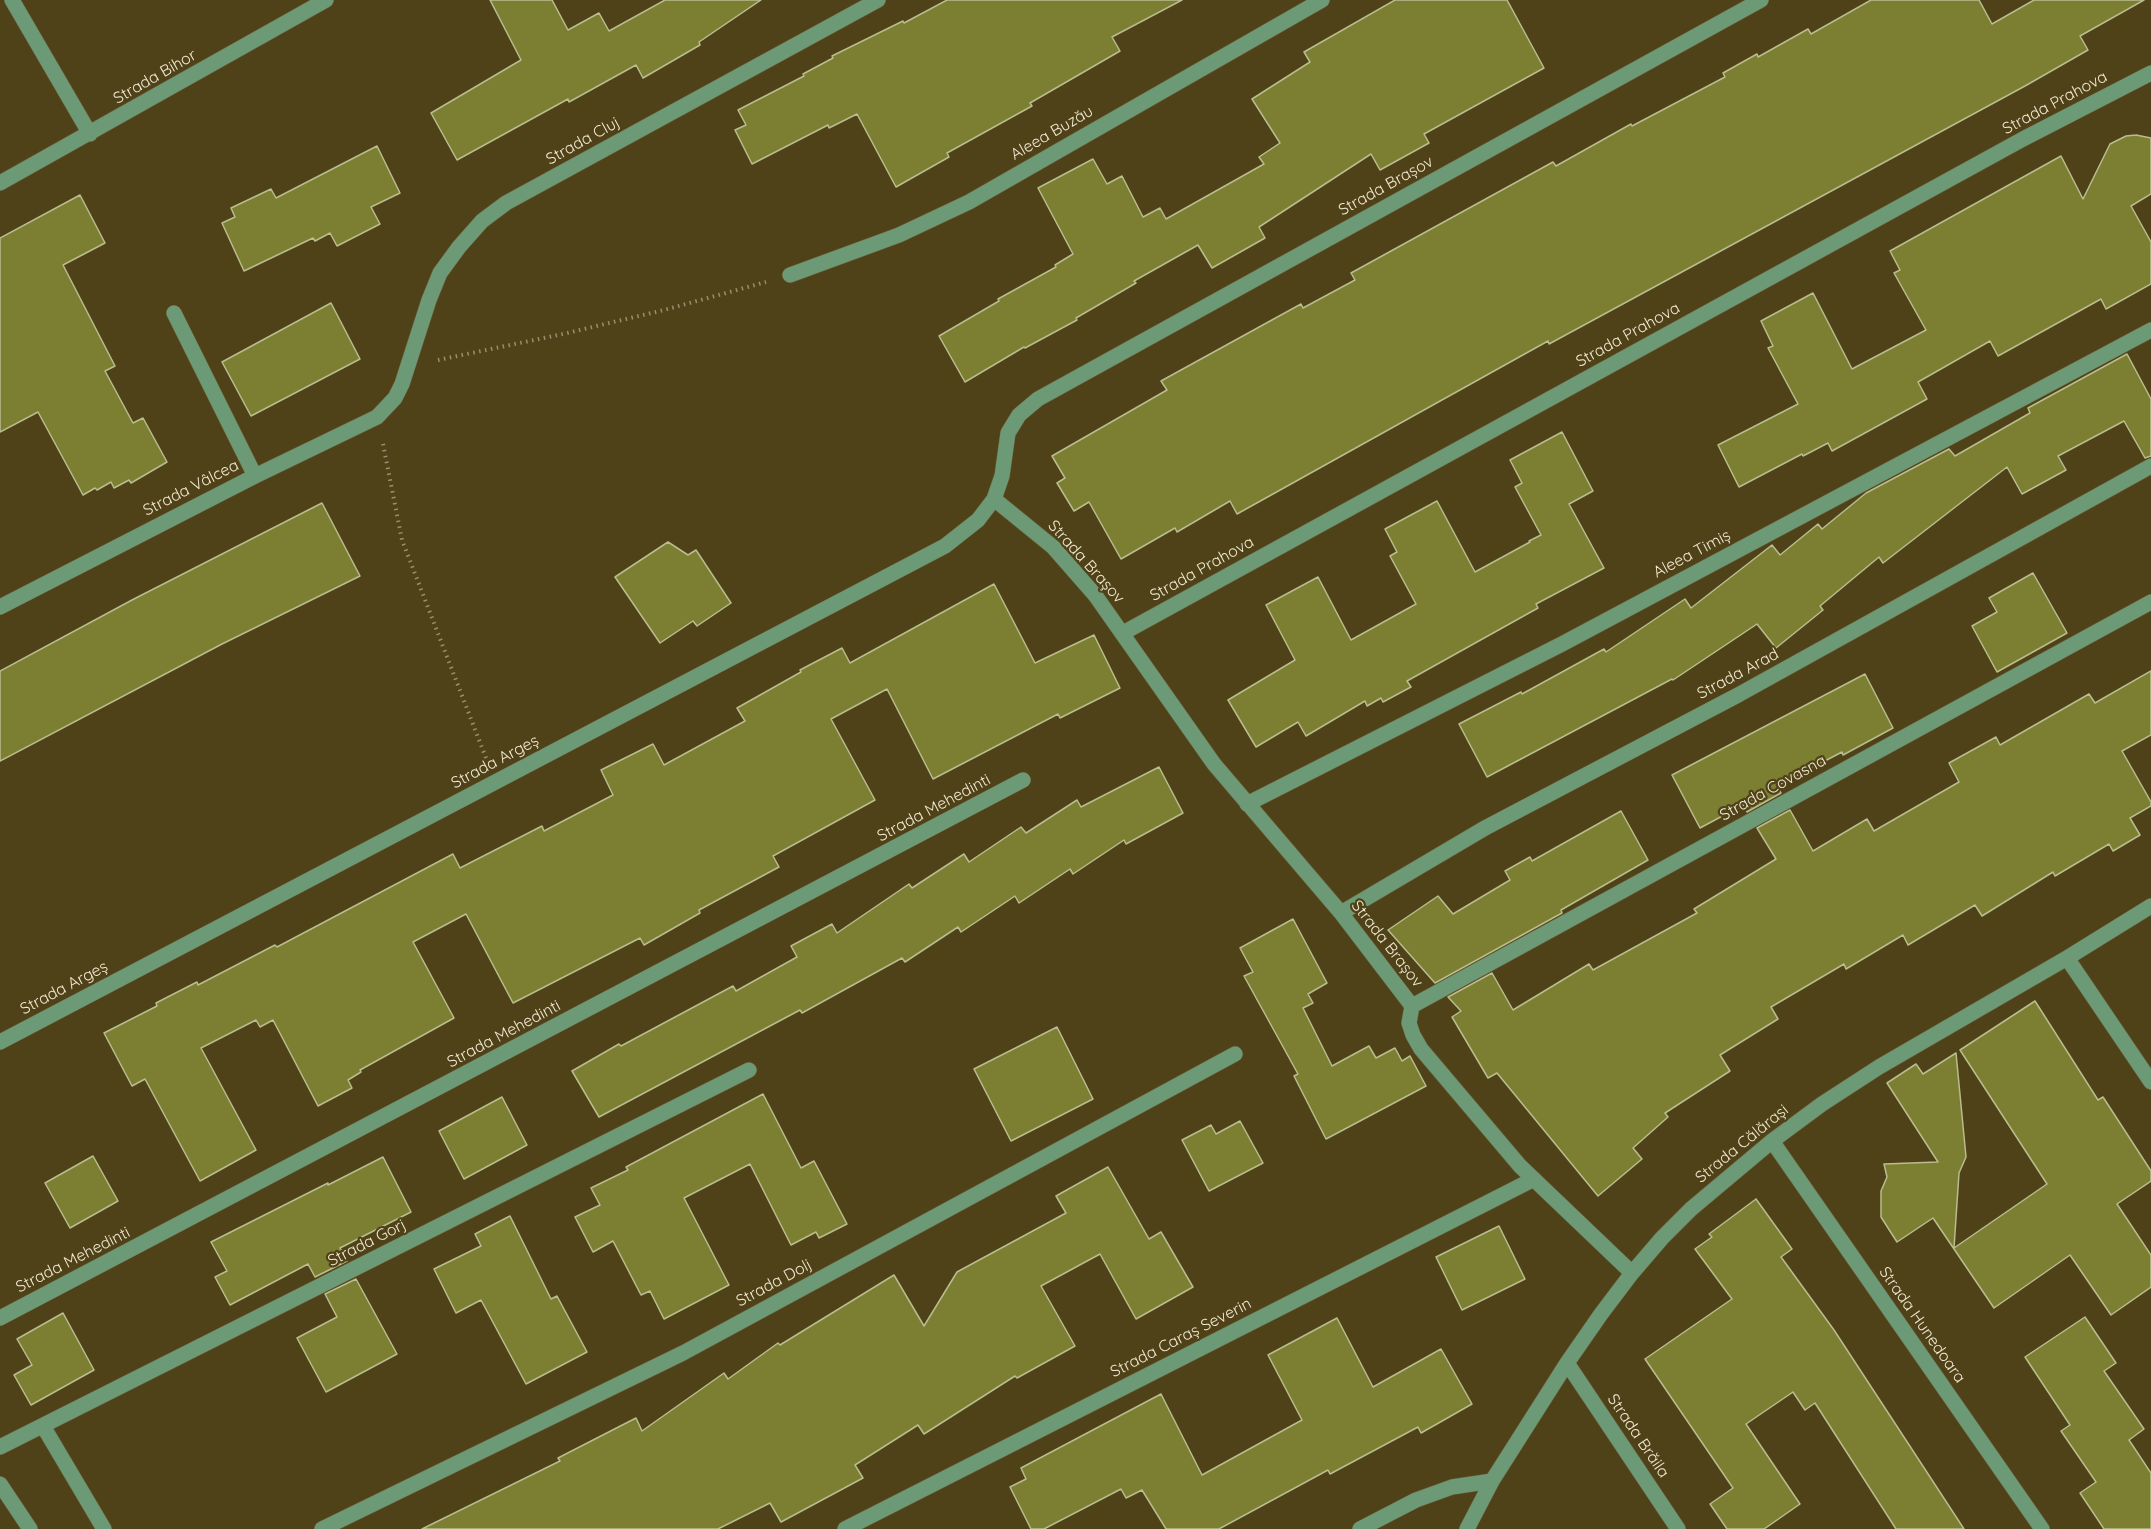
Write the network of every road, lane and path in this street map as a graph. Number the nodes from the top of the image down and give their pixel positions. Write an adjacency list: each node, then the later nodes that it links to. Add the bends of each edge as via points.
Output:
1 (12, 0): 7 (street)
2 (326, 0): 7 (street, Strada Bihor)
3 (878, 0): 12 (street, Strada Cluj, via 506,203 482,221 440,273)
4 (1322, 0): 9 (street, Aleea Buzău, via 969,202 899,235)
5 (1761, 0): 17 (street, Strada Brașov, via 1038,399 1019,415 1008,433 1002,476)
6 (2151, 73): 20 (street, Strada Prahova, via 2023,139)
7 (90, 134): 8 (street, Strada Bihor)
8 (0, 183)
9 (790, 275): 12 (path, via 563,334)
10 (174, 313): 16 (street)
11 (2151, 330): 23 (street, Aleea Timiș, via 1562,644)
12 (410, 365): 13 (street, Strada Cluj)
13 (396, 398): 14 (street, Strada Vâlcea)
14 (377, 417): 16 (street, Strada Vâlcea); 22 (path, via 402,540)
15 (2151, 466): 25 (street, Strada Arad, via 1738,695 1485,828)
16 (255, 476): 19 (street, Strada Vâlcea)
17 (994, 499): 20 (street, Strada Brașov, via 1053,547); 22 (street, Strada Argeș, via 978,520 945,546)
18 (2151, 602): 27 (street, Strada Covasna)
19 (0, 607)
20 (1124, 633): 23 (street, Strada Brașov, via 1214,764)
21 (1023, 780): 35 (street, Strada Mehedinti)
22 (495, 782): 28 (street, Strada Argeș)
23 (1247, 804): 25 (street, Strada Brașov)
24 (2151, 906): 26 (street, Strada Călărași)
25 (1341, 913): 27 (street, Strada Brașov)
26 (2067, 958): 31 (street); 32 (street, Strada Călărași, via 1880,1067)
27 (1412, 1006): 33 (street, Strada Brașov, via 1409,1023 1421,1049)
28 (0, 1042)
29 (1235, 1054): 43 (street, Strada Dolj, via 683,1353)
30 (749, 1070): 37 (street, Strada Gorj)
31 (2151, 1082)
32 (1772, 1141): 34 (street, Strada Călărași, via 1691,1209); 48 (street, Strada Hunedoara)
33 (1533, 1179): 34 (street, Strada Brașov); 44 (street, Strada Caraș Severin)
34 (1632, 1273): 36 (street, Strada Călărași)
35 (0, 1318)
36 (1567, 1363): 39 (street, Strada Călărași); 47 (street, Strada Brăila)
37 (43, 1426): 38 (street, Strada Gorj); 42 (street)
38 (0, 1448)
39 (1492, 1481): 45 (street, via 1452,1487 1416,1500); 46 (street, Strada Călărași)
40 (0, 1484): 41 (street)
41 (30, 1529)
42 (104, 1529)
43 (322, 1529)
44 (846, 1529)
45 (1360, 1529)
46 (1467, 1529)
47 (1678, 1529)
48 (2042, 1529)

